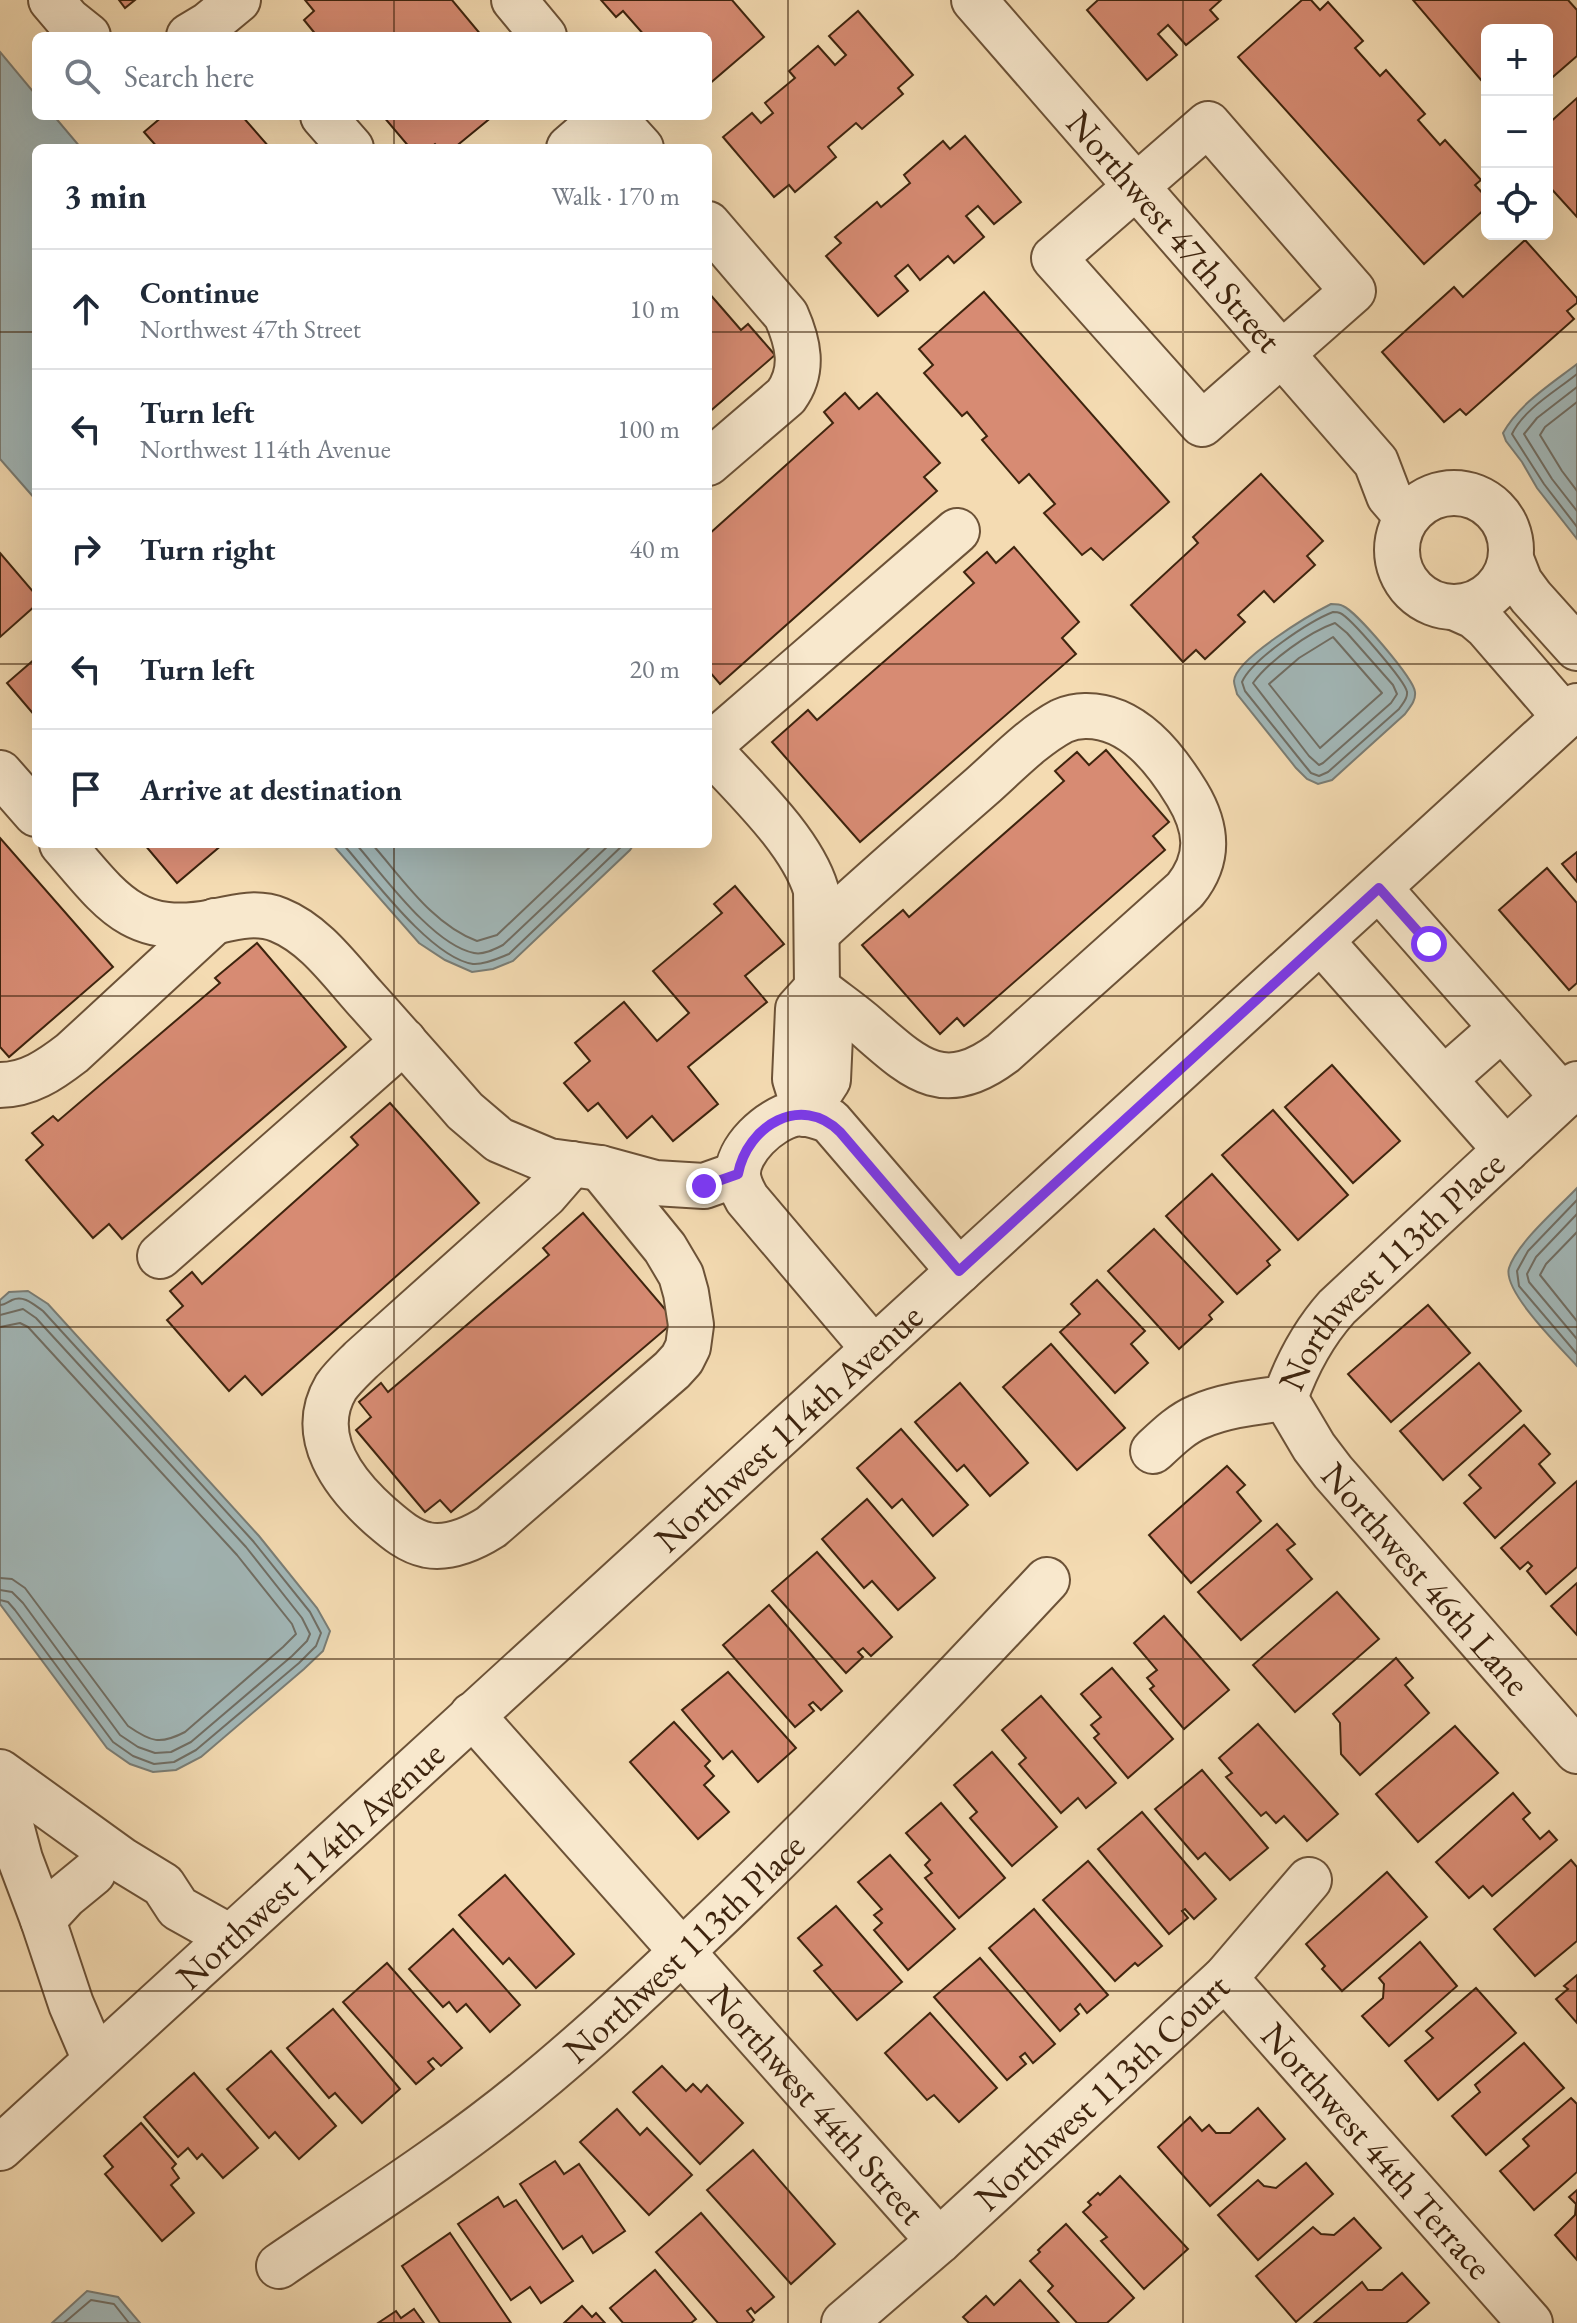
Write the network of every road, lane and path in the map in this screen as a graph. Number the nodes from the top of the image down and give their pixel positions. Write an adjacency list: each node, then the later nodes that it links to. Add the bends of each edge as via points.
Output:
1 (51, 0): 5 (street)
2 (514, 0): 7 (street)
3 (974, 0): 14 (street, Northwest 47th Street)
4 (240, 15): 6 (street)
5 (83, 32)
6 (199, 32)
7 (541, 32)
8 (326, 120): 11 (street)
9 (601, 120): 12 (street)
10 (616, 120): 13 (street)
11 (348, 144)
12 (574, 144)
13 (637, 144)
14 (1136, 187): 16 (street, Northwest 47th Street); 16 (street, via 1208,124 1353,291); 16 (street, via 1054,258 1202,424)
15 (712, 229): 17 (street, via 786,315 798,361 786,396)
16 (1280, 353): 18 (street, Northwest 47th Street, via 1376,462 1389,496 1401,510)
17 (712, 460)
18 (1417, 509): 20 (street, via 1445,493 1475,496 1507,528); 21 (street, via 1398,534 1398,565 1426,601)
19 (957, 531): 24 (street)
20 (1511, 559): 21 (street, via 1498,587 1486,598); 22 (street, via 1531,597)
21 (1456, 608): 23 (street, via 1487,627)
22 (1577, 648)
23 (1571, 712): 29 (street, Northwest 114th Avenue)
24 (712, 744)
25 (712, 752): 31 (street, via 803,859 816,890)
26 (0, 773): 27 (street)
27 (32, 809)
28 (66, 848): 30 (street, via 112,900 143,920 165,926)
29 (1379, 888): 32 (street, Northwest 114th Avenue); 34 (street)
30 (215, 921): 35 (street, via 259,915 289,925 332,961); 37 (street, via 53,1068 19,1084)
31 (817, 933): 33 (street); 33 (street, via 1026,748 1073,717 1118,723 1146,741 1186,793 1202,829 1201,863 1185,890 981,1068 957,1075 925,1071)
32 (1321, 941): 36 (street); 44 (street, Northwest 114th Avenue)
33 (817, 988): 39 (street, via 831,1014 828,1080)
34 (1502, 1028): 36 (street); 38 (street)
35 (404, 1041): 41 (street, via 485,1130 518,1150); 43 (street)
36 (1444, 1079): 40 (street)
37 (0, 1085)
38 (1570, 1091): 40 (street, Northwest 113th Place)
39 (806, 1114): 42 (street, via 782,1118 756,1138 740,1161); 44 (street, via 830,1121)
40 (1506, 1150): 46 (street, Northwest 113th Place, via 1322,1323)
41 (586, 1166): 41 (street, via 665,1248 681,1275 691,1325 688,1347 672,1370 491,1527 459,1542 418,1543 367,1504 338,1469 327,1433 332,1395 361,1360 545,1195); 42 (street, via 679,1154 699,1156)
42 (738, 1174): 45 (street, via 757,1212)
43 (160, 1256)
44 (959, 1271): 45 (street, Northwest 114th Avenue)
45 (874, 1349): 49 (street, Northwest 114th Avenue)
46 (1285, 1398): 47 (street, Northwest 113th Place, via 1197,1417); 50 (street, Northwest 46th Lane, via 1333,1472)
47 (1153, 1451)
48 (1047, 1580): 58 (street, Northwest 113th Place, via 843,1796)
49 (472, 1715): 57 (street, Northwest 114th Avenue); 58 (street, Northwest 44th Street)
50 (1577, 1751)
51 (0, 1774): 53 (street, via 47,1839); 55 (street, via 163,1885)
52 (0, 1784): 56 (street)
53 (93, 1873): 55 (street, via 148,1908); 56 (street)
54 (1309, 1880): 59 (street, Northwest 113th Court)
55 (178, 1908): 57 (street)
56 (43, 1920): 60 (street)
57 (230, 1937): 60 (street, Northwest 114th Avenue)
58 (682, 1952): 62 (street, Northwest 44th Street); 63 (street, Northwest 113th Place, via 523,2093)
59 (1225, 1978): 62 (street, Northwest 113th Court); 65 (street, Northwest 44th Terrace)
60 (95, 2060): 61 (street, Northwest 114th Avenue)
61 (0, 2148)
62 (939, 2241): 64 (street, Northwest 113th Court)
63 (279, 2266)
64 (844, 2323)
65 (1530, 2323)

